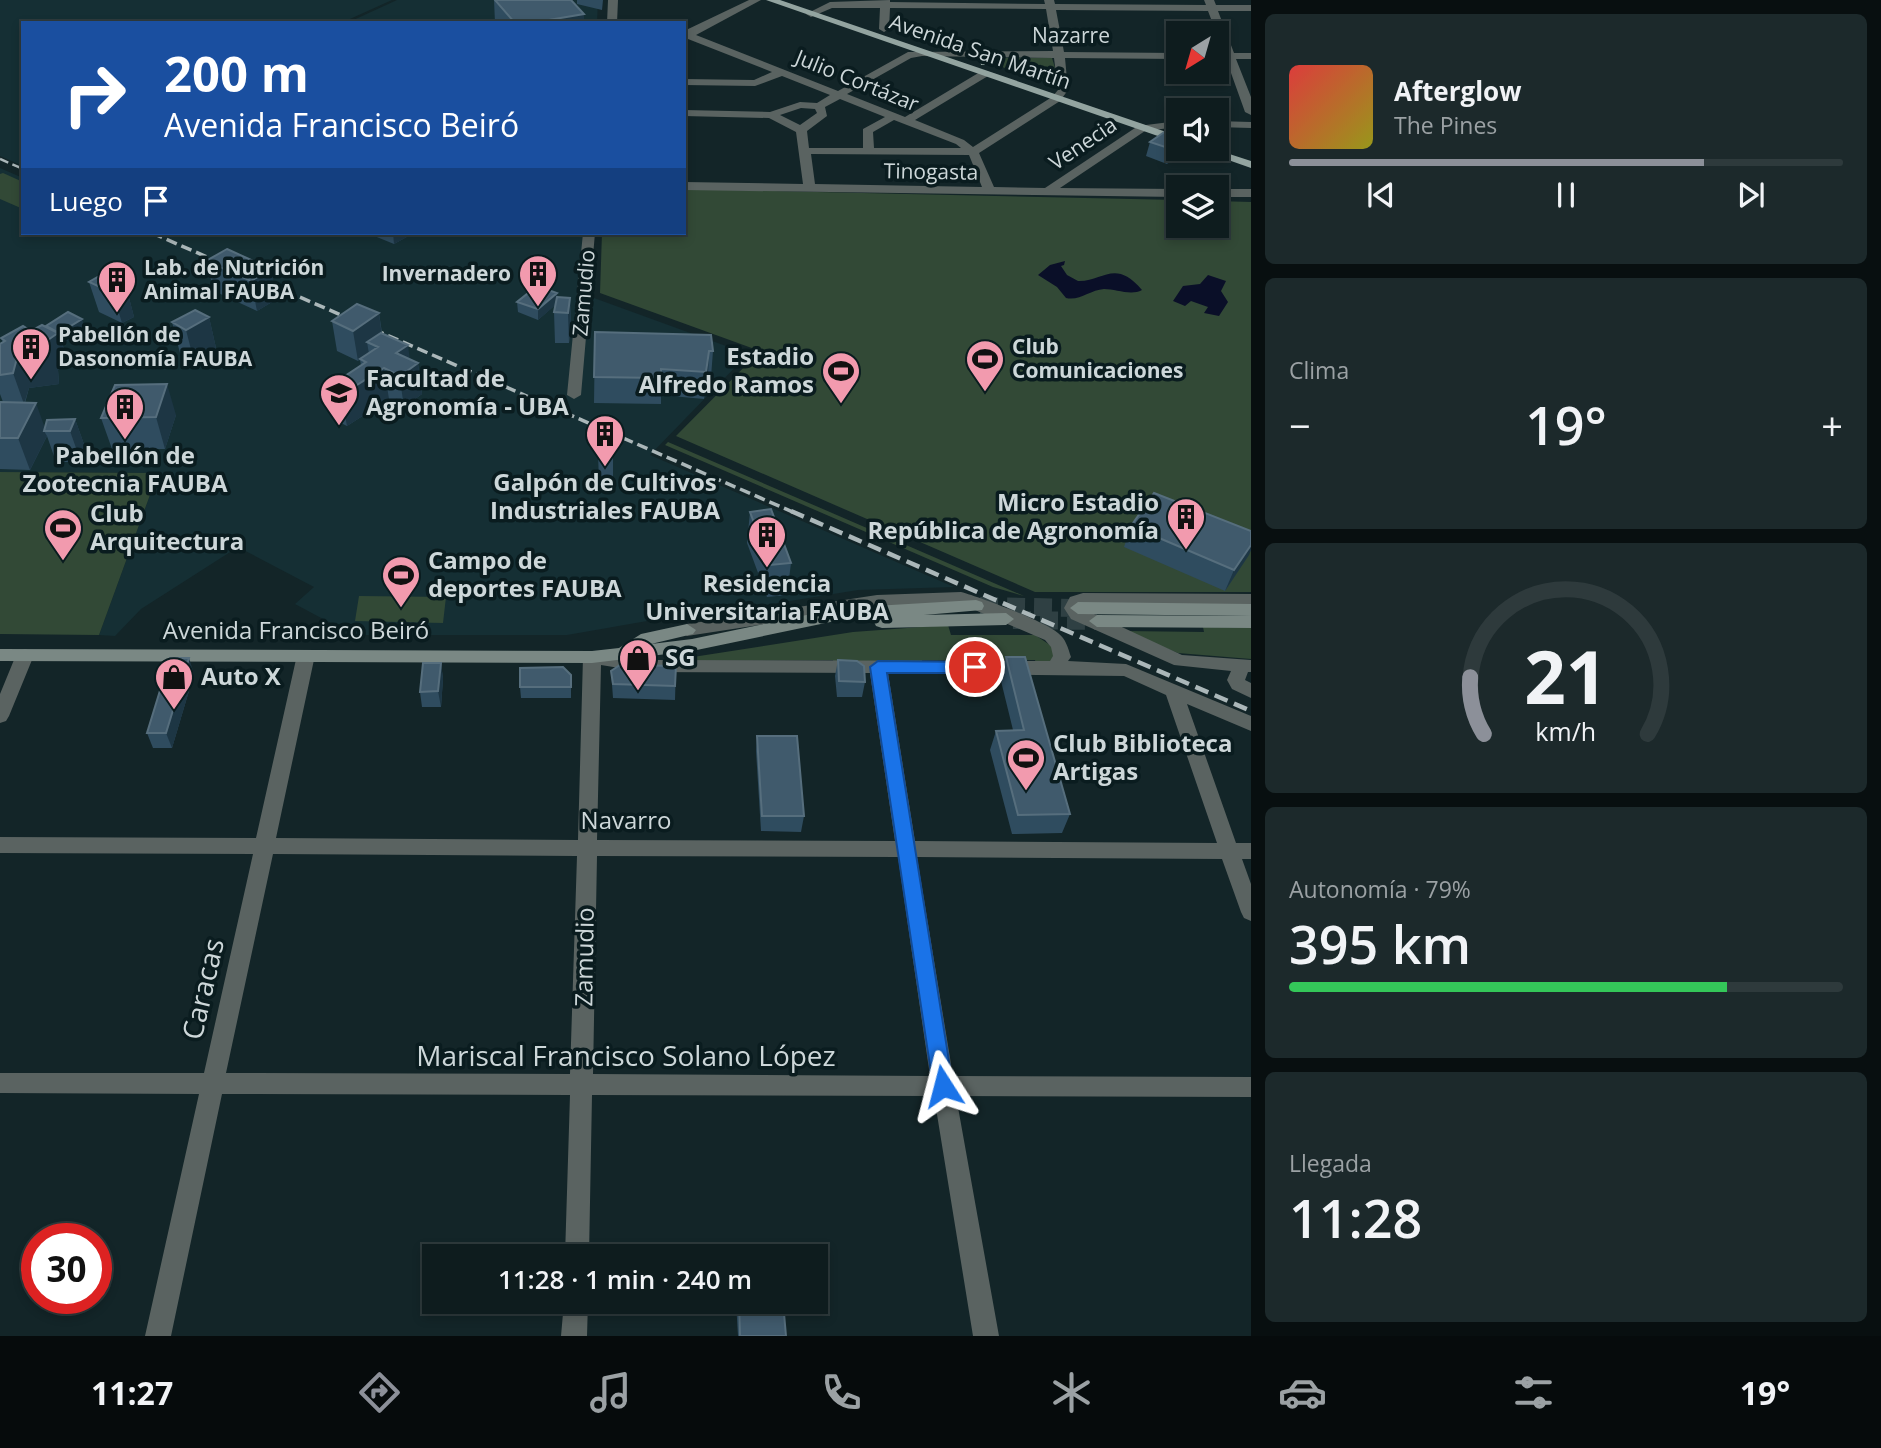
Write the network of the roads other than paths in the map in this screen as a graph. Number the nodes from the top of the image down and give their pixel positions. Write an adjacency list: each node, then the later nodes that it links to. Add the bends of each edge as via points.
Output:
1 (613, 0): 11 (street)
2 (756, 0): 13 (street)
3 (771, 0): 10 (main road, Avenida San Martín)
4 (799, 0): 8 (main road, Avenida San Martín)
5 (885, 2): 6 (street); 8 (street); 12 (street)
6 (1049, 3): 7 (street); 18 (street)
7 (1210, 4): 9 (street); 20 (street)
8 (822, 8): 10 (street); 12 (main road, Avenida San Martín)
9 (1251, 8)
10 (811, 14): 15 (main road, Avenida San Martín)
11 (612, 21)
12 (884, 29): 16 (main road, Avenida San Martín)
13 (686, 35)
14 (686, 35): 23 (street, Julio Cortázar)
15 (922, 53): 16 (street, Nazarre); 22 (main road, Avenida San Martín); 25 (street, via 908,55)
16 (958, 54): 17 (street, Nazarre); 22 (main road, Avenida San Martín)
17 (994, 54): 18 (street, Nazarre); 22 (main road, via 985,59)
18 (1058, 55): 19 (street, Nazarre); 26 (street, via 1064,81)
19 (1166, 56)
20 (1230, 56): 21 (street); 28 (street)
21 (1251, 56)
22 (985, 69): 26 (main road, Avenida San Martín); 32 (street)
23 (782, 72): 24 (street, via 755,83); 25 (street, Julio Cortázar)
24 (686, 82)
25 (839, 94): 27 (street); 31 (street, Julio Cortázar)
26 (1059, 94): 33 (main road, Avenida San Martín); 37 (main road, Avenida San Martín); 43 (street)
27 (819, 106): 30 (street, via 800,105); 38 (street, via 823,114)
28 (1251, 112)
29 (686, 113): 30 (street)
30 (771, 115): 38 (street)
31 (894, 116): 32 (street, Julio Cortázar); 42 (street, via 867,131)
32 (906, 121): 43 (street, Julio Cortázar, via 960,142)
33 (1163, 124): 35 (main road, Avenida San Martín); 37 (street)
34 (1229, 124): 36 (street)
35 (1166, 125)
36 (1251, 125)
37 (1142, 128): 39 (main road, Avenida San Martín); 50 (street, Venecia)
38 (801, 130): 41 (street)
39 (1166, 136)
40 (1229, 146): 44 (main road)
41 (804, 151): 42 (street); 48 (street)
42 (869, 151): 43 (street)
43 (973, 152): 49 (street)
44 (1251, 154)
45 (1229, 158): 46 (main road)
46 (1251, 165)
47 (686, 186): 48 (street, Tinogasta)
48 (810, 189): 49 (street, Tinogasta)
49 (990, 192): 50 (street, Tinogasta)
50 (1046, 192): 51 (street, Tinogasta)
51 (1166, 193)
52 (1229, 193): 53 (street)
53 (1251, 193)
54 (590, 235): 55 (street, Zamudio)
55 (574, 395)
56 (1251, 600): 70 (street, via 1083,599 1072,608 1077,615 1181,661)
57 (976, 606): 63 (main road, via 840,614)
58 (1078, 608): 59 (main road)
59 (1251, 610)
60 (1006, 620): 63 (main road)
61 (1097, 621): 62 (main road)
62 (1251, 622)
63 (774, 627): 67 (main road, Avenida Francisco Beiró)
64 (687, 630): 67 (main road, via 648,638); 72 (street, via 877,601 961,598 1051,636 1062,657)
65 (0, 654): 66 (main road, Avenida Francisco Beiró)
66 (25, 654): 68 (main road, Avenida Francisco Beiró); 75 (street)
67 (617, 655): 69 (main road, Avenida Francisco Beiró)
68 (306, 656): 69 (main road, Avenida Francisco Beiró); 78 (street, Caracas)
69 (593, 657): 71 (street, Avenida Francisco Beiró, via 643,666); 79 (street, Zamudio)
70 (1249, 666): 74 (street, via 1241,667 1236,680)
71 (878, 667): 72 (street, Avenida Francisco Beiró); 80 (street)
72 (1055, 667): 73 (street, Avenida Francisco Beiró, via 1126,670)
73 (1173, 690): 76 (street); 81 (street)
74 (1251, 691)
75 (0, 716)
76 (1251, 724)
77 (0, 845): 78 (street, Navarro)
78 (266, 846): 79 (street, Navarro); 85 (street, Caracas)
79 (587, 847): 80 (street, Navarro); 86 (street, Zamudio)
80 (906, 849): 81 (street, Navarro); 87 (street)
81 (1230, 851): 82 (street, Navarro); 83 (street)
82 (1251, 851)
83 (1251, 912)
84 (0, 1083): 85 (street, Mariscal Francisco Solano López)
85 (212, 1085): 86 (street, Mariscal Francisco Solano López); 91 (street, Caracas)
86 (583, 1085): 87 (street, Mariscal Francisco Solano López); 89 (street, Zamudio)
87 (943, 1086): 88 (street, Mariscal Francisco Solano López); 93 (street)
88 (1251, 1087)
89 (577, 1244)
90 (575, 1314): 92 (street)
91 (158, 1336)
92 (574, 1336)
93 (986, 1336)

